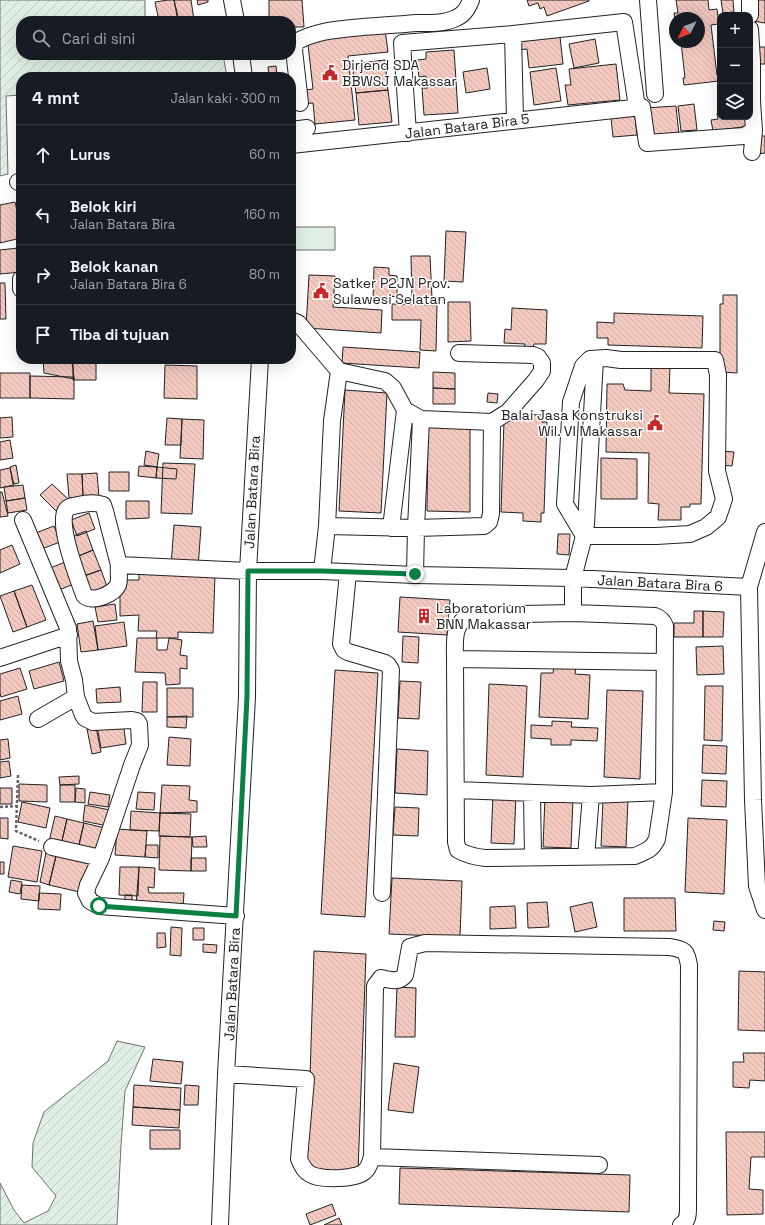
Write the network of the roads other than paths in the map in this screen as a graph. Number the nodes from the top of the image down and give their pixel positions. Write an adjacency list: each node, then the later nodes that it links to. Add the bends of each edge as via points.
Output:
1 (232, 0): 6 (street)
2 (470, 0): 10 (street, via 463,14 456,18 321,32)
3 (648, 0): 7 (street)
4 (750, 0): 5 (street)
5 (750, 12)
6 (235, 16)
7 (649, 21): 8 (street); 17 (street)
8 (624, 22): 9 (street); 19 (street)
9 (513, 34): 20 (street); 24 (street, via 402,43)
10 (296, 42)
11 (751, 48): 23 (street)
12 (242, 60): 14 (street)
13 (294, 60): 15 (street)
14 (244, 72)
15 (295, 72)
16 (296, 76): 18 (street)
17 (655, 94)
18 (300, 103)
19 (640, 107): 20 (street, Jalan Batara Bira 5); 23 (street, via 647,143 744,136)
20 (515, 120): 24 (street, Jalan Batara Bira 5)
21 (307, 128): 22 (street)
22 (296, 129)
23 (754, 130): 26 (street)
24 (408, 133): 25 (street, Jalan Batara Bira 5)
25 (296, 144)
26 (752, 152)
27 (296, 322): 31 (street)
28 (459, 353): 34 (street, via 533,355 542,363 542,371 536,380 508,412)
29 (594, 359): 40 (street); 40 (street, via 590,359 582,366 571,402 565,504); 40 (street, via 715,360 718,375 717,471 724,499 718,517 706,527 690,534)
30 (260, 364): 42 (street, Jalan Batara Bira)
31 (339, 371): 32 (street, via 385,381 393,388); 36 (street, via 332,421)
32 (406, 410): 33 (street); 37 (street)
33 (421, 419): 34 (street); 38 (street)
34 (492, 422): 38 (street, via 489,522 484,526)
35 (23, 520): 49 (street)
36 (327, 526): 37 (street); 43 (street)
37 (391, 528): 38 (street)
38 (416, 528): 45 (street)
39 (765, 532): 47 (street)
40 (584, 536): 46 (street)
41 (119, 565): 41 (street, via 103,505 98,503 69,507 63,515 64,535 86,598 97,599 113,590 118,585); 42 (street, Jalan Batara Bira 6)
42 (248, 571): 43 (street, Jalan Batara Bira 6); 67 (street, Jalan Batara Bira, via 247,697)
43 (322, 571): 44 (street, Jalan Batara Bira 6)
44 (348, 572): 45 (street, Jalan Batara Bira 6); 65 (street, via 341,644 348,652 385,662 391,670)
45 (415, 574): 46 (street, Jalan Batara Bira 6)
46 (573, 578): 47 (street, Jalan Batara Bira 6); 48 (street)
47 (749, 587): 55 (street)
48 (573, 613): 51 (street, via 471,615 458,625); 52 (street, via 660,618 665,626)
49 (69, 635): 50 (street); 53 (street, via 69,661)
50 (0, 658)
51 (455, 659): 52 (street); 56 (street)
52 (664, 662): 57 (street)
53 (76, 698): 54 (street); 63 (street, via 82,715 89,721 132,720 139,724 140,745)
54 (38, 720)
55 (759, 773): 64 (street)
56 (456, 790): 58 (street); 61 (street, via 458,850 485,858)
57 (664, 792): 59 (street); 62 (street, via 657,839 650,850 635,856)
58 (532, 793): 59 (street); 61 (street)
59 (591, 795): 62 (street)
60 (52, 847): 63 (street)
61 (533, 857): 62 (street)
62 (586, 857)
63 (101, 858): 67 (street, via 86,893 94,904)
64 (761, 873): 66 (street, via 757,886)
65 (382, 893)
66 (765, 910)
67 (236, 916): 68 (street, Jalan Batara Bira)
68 (226, 1074): 69 (street, via 306,1079 300,1159 305,1171 312,1176 329,1179 359,1175 365,1172); 71 (street, Jalan Batara Bira)
69 (372, 1157): 70 (street); 72 (street, via 375,986 381,978 397,981 403,979 410,947 424,943 682,949 686,953 689,973 688,1216)
70 (599, 1166)
71 (220, 1225)
72 (681, 1225)

